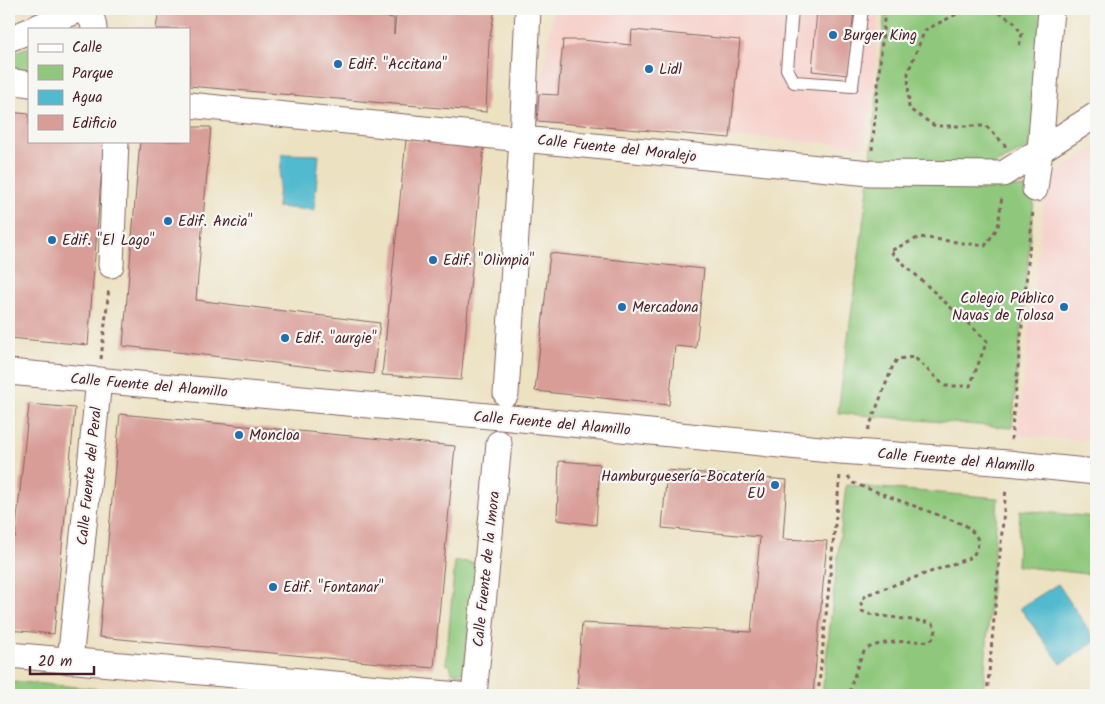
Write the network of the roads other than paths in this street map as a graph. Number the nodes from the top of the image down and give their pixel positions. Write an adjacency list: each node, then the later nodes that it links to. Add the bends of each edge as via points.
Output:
1 (81, 9): 7 (street)
2 (84, 9): 8 (street)
3 (528, 9): 15 (street)
4 (792, 9): 5 (lane, via 787,69 794,82 852,86)
5 (862, 9)
6 (1051, 9): 17 (street)
7 (35, 28)
8 (94, 28)
9 (28, 30): 10 (street)
10 (9, 39)
11 (9, 81): 12 (street)
12 (28, 84)
13 (190, 105): 15 (street, Calle Fuente del Moralejo)
14 (1096, 114): 17 (street)
15 (522, 139): 17 (street, Calle Fuente del Moralejo, via 870,173 1003,180); 22 (street)
16 (116, 142): 19 (street)
17 (1040, 151): 18 (street)
18 (1035, 190)
19 (111, 265)
20 (9, 372): 21 (street, Calle Fuente del Alamillo)
21 (99, 380): 24 (street, Calle Fuente del Alamillo, via 840,451); 26 (street, Calle Fuente del Peral)
22 (506, 394)
23 (499, 443): 28 (street, Calle Fuente de la Imora)
24 (1096, 472)
25 (9, 655): 26 (street)
26 (70, 661): 27 (street)
27 (459, 695)
28 (474, 695)

